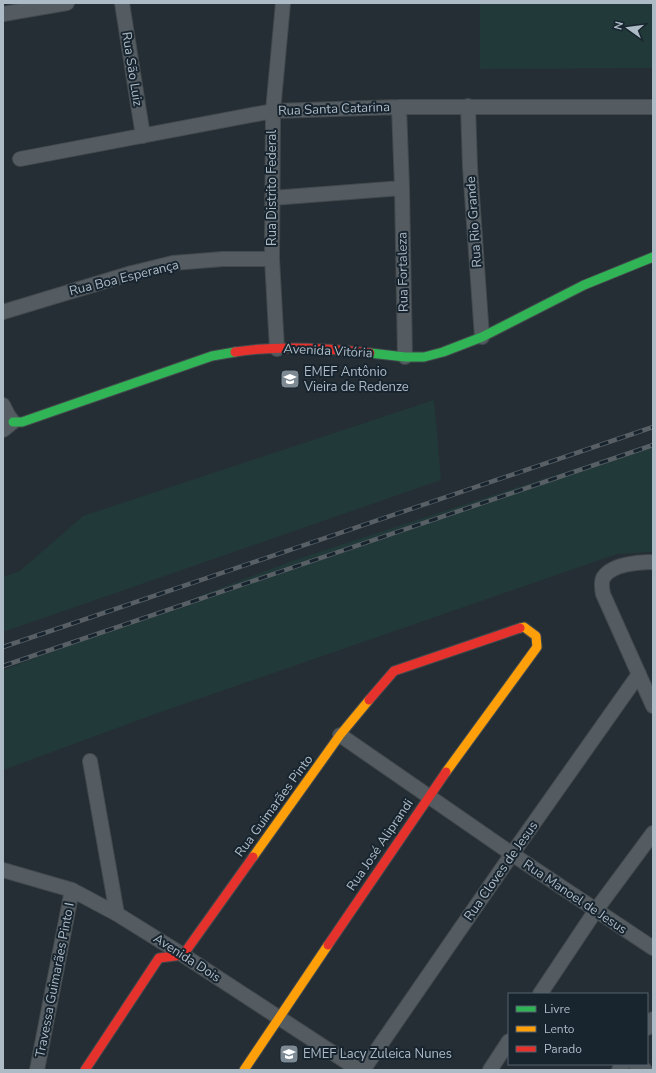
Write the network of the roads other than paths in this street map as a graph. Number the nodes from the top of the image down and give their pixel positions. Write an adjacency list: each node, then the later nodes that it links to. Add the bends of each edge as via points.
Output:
1 (67, 3): 4 (street)
2 (122, 3): 9 (street, Rua São Luiz)
3 (283, 3): 8 (street, Rua Distrito Federal)
4 (3, 14)
5 (468, 106): 6 (street, Rua Santa Catarina); 7 (street, Rua Santa Catarina); 16 (street, Rua Rio Grande)
6 (399, 107): 8 (street, Rua Santa Catarina); 11 (street, Rua Fortaleza)
7 (653, 107)
8 (272, 111): 9 (street, Rua Santa Catarina); 12 (street, Rua Distrito Federal)
9 (143, 136): 10 (street, Rua Santa Catarina)
10 (20, 159)
11 (402, 188): 12 (street); 18 (street, Rua Fortaleza)
12 (272, 198): 14 (street, Rua Distrito Federal)
13 (653, 257): 16 (street, Avenida Vitória, via 584,285)
14 (272, 259): 15 (street, Rua Boa Esperança, via 173,263); 17 (street, Rua Distrito Federal)
15 (3, 312)
16 (482, 337): 18 (street, Avenida Vitória, via 437,354)
17 (277, 349): 18 (street, Avenida Vitória, via 315,348); 20 (street, Avenida Vitória, via 248,350 212,356)
18 (405, 357)
19 (3, 405): 20 (street, Avenida Vitória, via 8,415)
20 (8, 426)
21 (653, 562): 23 (street, via 623,565 609,571 603,578 602,585 603,594)
22 (536, 636): 25 (street, Rua Guimarães Pinto, via 524,628 394,671); 27 (street, Rua José Aliprandi, via 537,647)
23 (640, 674): 24 (street); 29 (street, Rua Cloves de Jesus)
24 (653, 706)
25 (340, 735): 27 (street, Rua Manoel de Jesus); 35 (street, Rua Guimarães Pinto)
26 (90, 761): 33 (street)
27 (428, 797): 29 (street, Rua Manoel de Jesus); 37 (street, Rua José Aliprandi)
28 (653, 833): 32 (street)
29 (512, 854): 32 (street, Rua Manoel de Jesus); 43 (street, Rua Cloves de Jesus)
30 (3, 870): 31 (street, Avenida Dois)
31 (72, 890): 33 (street, Avenida Dois); 39 (street, Travessa Guimarães Pinto I)
32 (596, 910): 34 (street, Rua Manoel de Jesus); 36 (street)
33 (117, 914): 35 (street, Avenida Dois)
34 (653, 948)
35 (183, 955): 37 (street, Avenida Dois); 40 (street, via 160,958)
36 (541, 993)
37 (278, 1018): 41 (street, Rua José Aliprandi); 42 (street, Avenida Dois)
38 (508, 1043): 44 (street)
39 (37, 1070)
40 (85, 1070)
41 (244, 1070)
42 (359, 1070)
43 (363, 1070)
44 (490, 1070)

